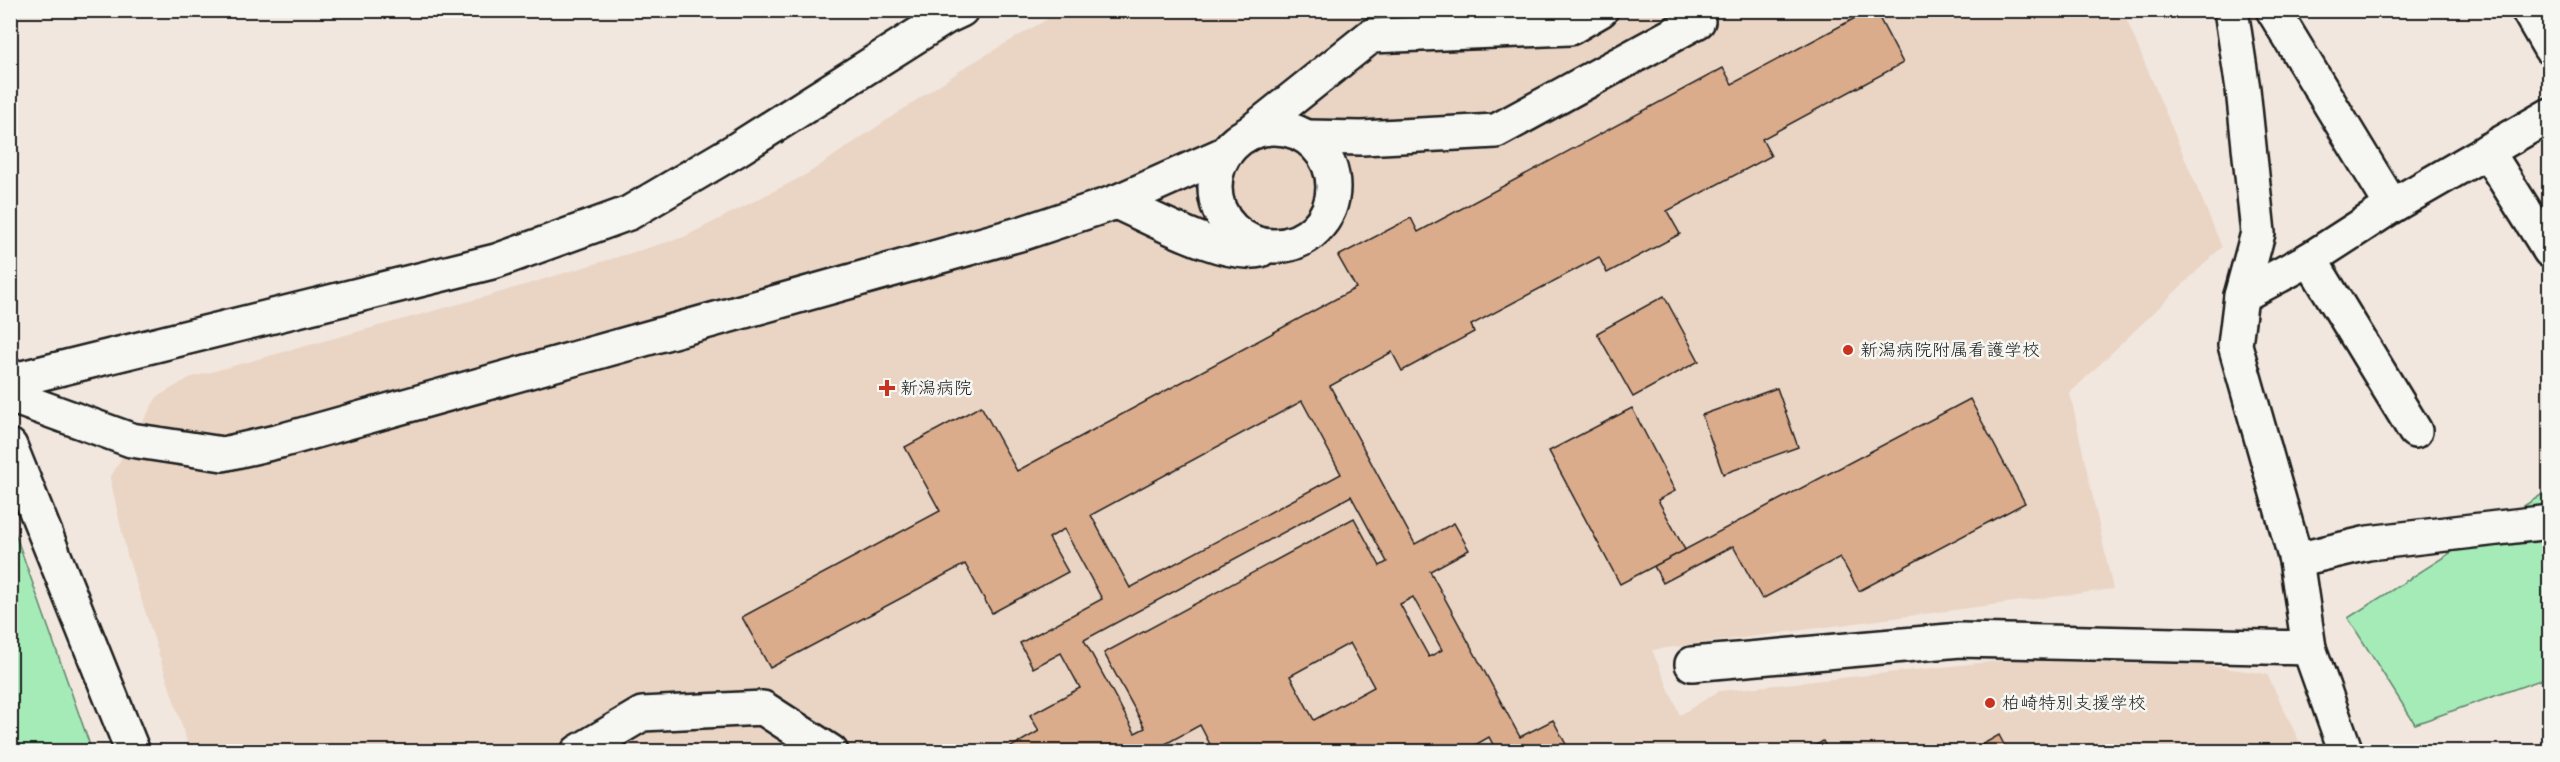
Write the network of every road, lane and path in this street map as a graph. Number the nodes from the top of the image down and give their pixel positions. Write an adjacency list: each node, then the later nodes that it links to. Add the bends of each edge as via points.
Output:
1 (961, 10): 21 (street, via 629,213 496,261)
2 (1601, 10): 9 (street, via 1570,28 1371,36)
3 (2231, 10): 20 (street, via 2258,233)
4 (2273, 10): 16 (street)
5 (2528, 10): 7 (street)
6 (1698, 21): 11 (street, via 1496,131)
7 (2550, 48)
8 (2550, 115): 12 (street)
9 (1252, 131): 10 (street, via 1270,127); 13 (street, via 1236,140)
10 (1306, 137): 11 (street); 14 (street, via 1321,149)
11 (1362, 138): 14 (street)
12 (2487, 151): 16 (street); 18 (street)
13 (1224, 154): 15 (street); 17 (street, via 1216,171 1217,208 1227,225 1241,237)
14 (1333, 184): 17 (street, via 1331,203 1311,233 1295,243)
15 (1116, 202): 17 (street, via 1226,250 1250,253); 22 (street, via 1023,233 223,454 131,440)
16 (2392, 206): 19 (street)
17 (1276, 246)
18 (2550, 250)
19 (2310, 259): 20 (street); 23 (street)
20 (2241, 296): 26 (street, via 2235,345)
21 (10, 381)
22 (10, 396)
23 (2415, 431)
24 (10, 446): 29 (street)
25 (2550, 522): 26 (street, via 2368,543)
26 (2296, 560): 27 (street)
27 (2309, 648): 28 (street, via 1960,640); 32 (street)
28 (1692, 664)
29 (133, 752)
30 (578, 752): 31 (street, via 642,714 763,708)
31 (831, 752)
32 (2346, 752)

